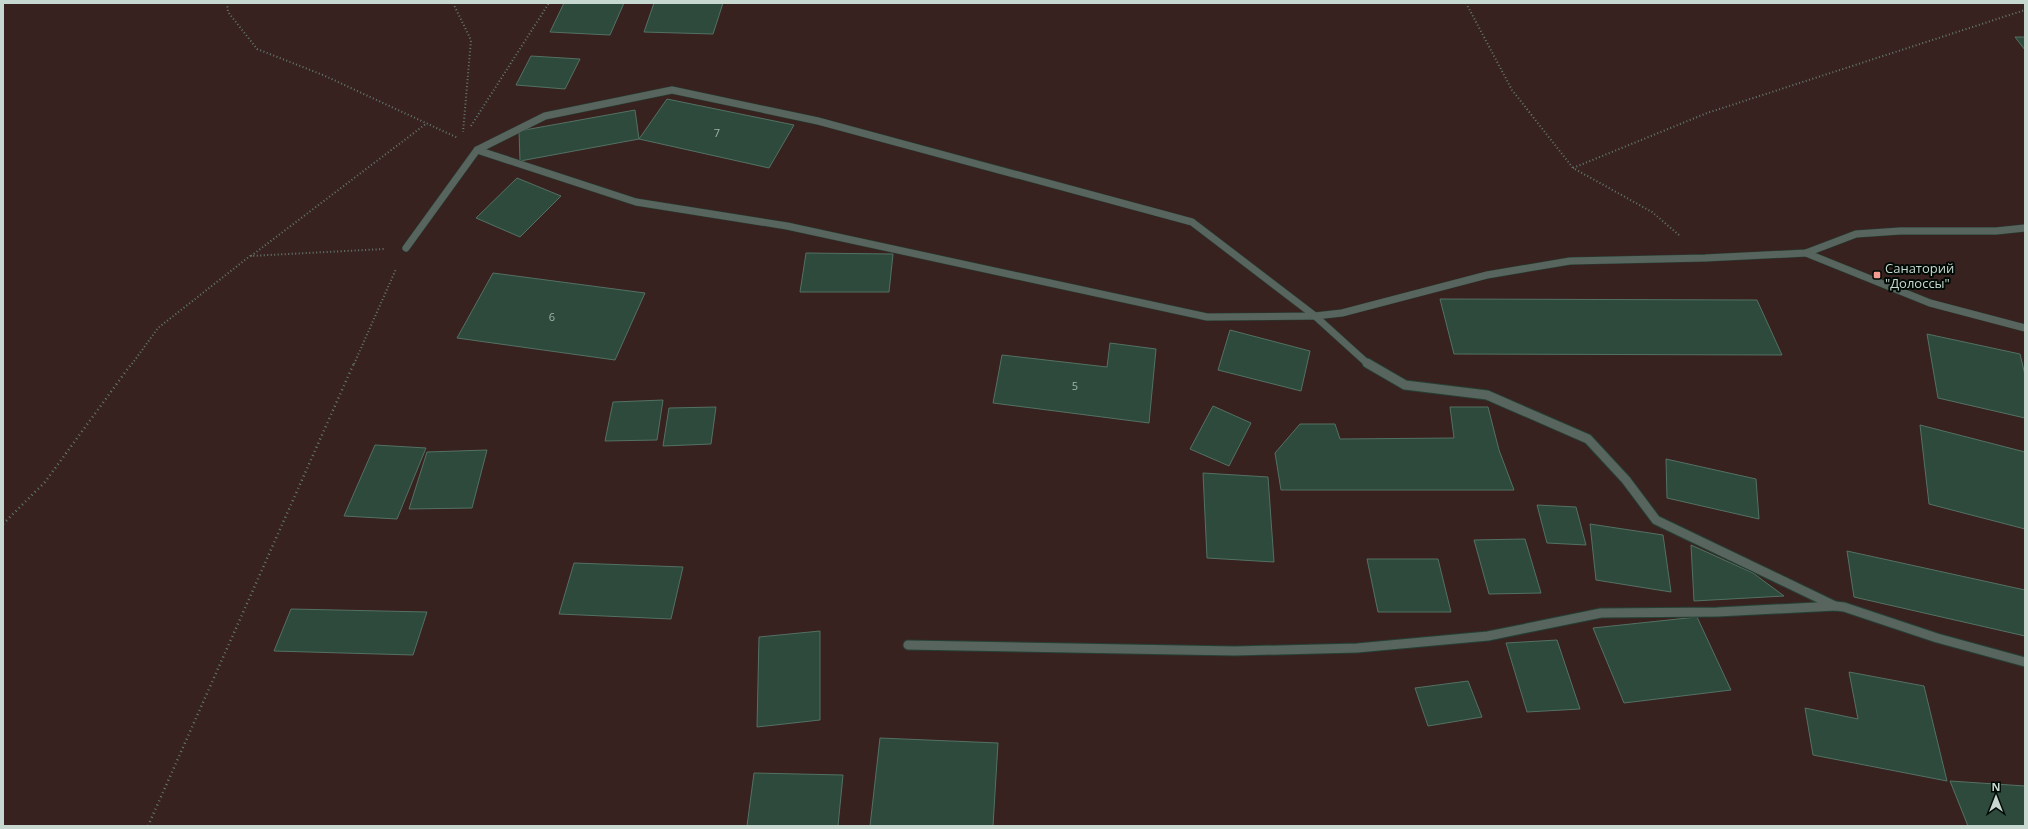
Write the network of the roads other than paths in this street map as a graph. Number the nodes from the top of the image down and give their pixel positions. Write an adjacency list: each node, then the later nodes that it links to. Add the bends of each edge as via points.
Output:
1 (477, 150): 3 (street); 5 (street, via 636,202 787,226 1207,317); 5 (street, via 545,116 672,90 818,121 1192,222)
2 (2025, 228): 4 (street, via 1856,234)
3 (406, 248)
4 (1806, 253): 5 (street, via 1570,261 1487,276 1342,313); 6 (street, via 1930,303)
5 (1315, 316): 7 (street, via 1370,366 1404,385 1487,395 1588,439 1626,480 1656,520)
6 (2025, 328)
7 (1835, 606): 8 (street, via 1717,612 1601,613 1488,636 1357,648 1235,651); 9 (street)
8 (908, 645)
9 (2025, 662)

